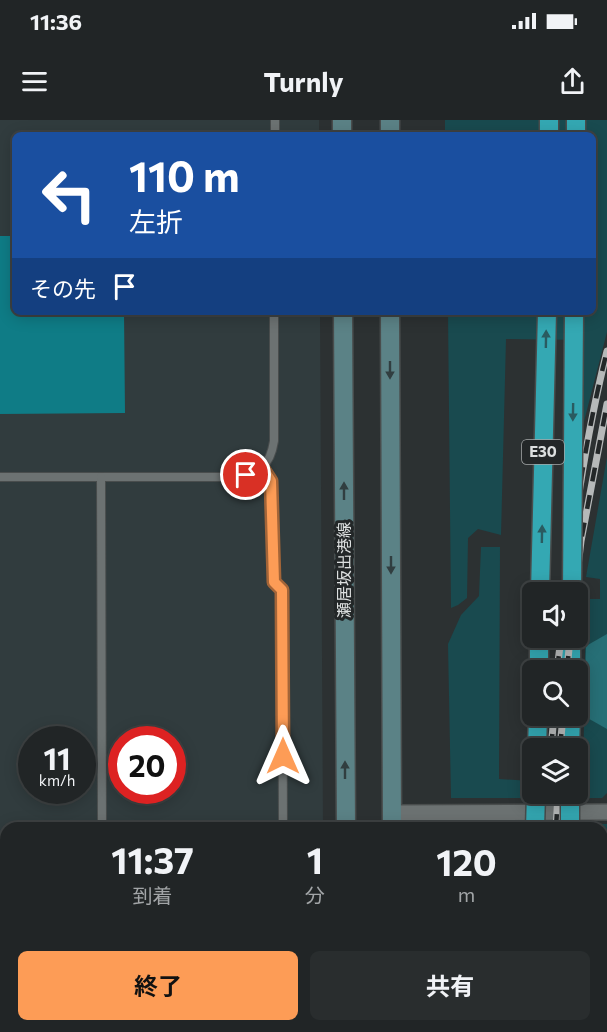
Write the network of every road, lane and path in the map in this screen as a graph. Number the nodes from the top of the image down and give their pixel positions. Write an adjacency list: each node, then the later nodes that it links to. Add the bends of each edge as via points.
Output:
1 (274, 315): 6 (lane, via 274,441 271,457)
2 (343, 315): 17 (main road, 瀬居坂出港線, one-way to 2)
3 (390, 315): 14 (main road, one-way to 14)
4 (547, 315): 9 (highway, E30, one-way to 4)
5 (574, 315): 10 (highway, E30, one-way to 10, bridge)
6 (262, 467): 8 (lane, via 234,477); 16 (lane, via 271,481 274,582 282,590)
7 (0, 477): 8 (lane)
8 (101, 477): 15 (lane)
9 (540, 582)
10 (572, 582)
11 (536, 804): 18 (highway, bridge)
12 (570, 804): 19 (highway, bridge)
13 (607, 812): 14 (street)
14 (392, 821)
15 (102, 822)
16 (283, 822)
17 (345, 822)
18 (535, 822)
19 (570, 822)

